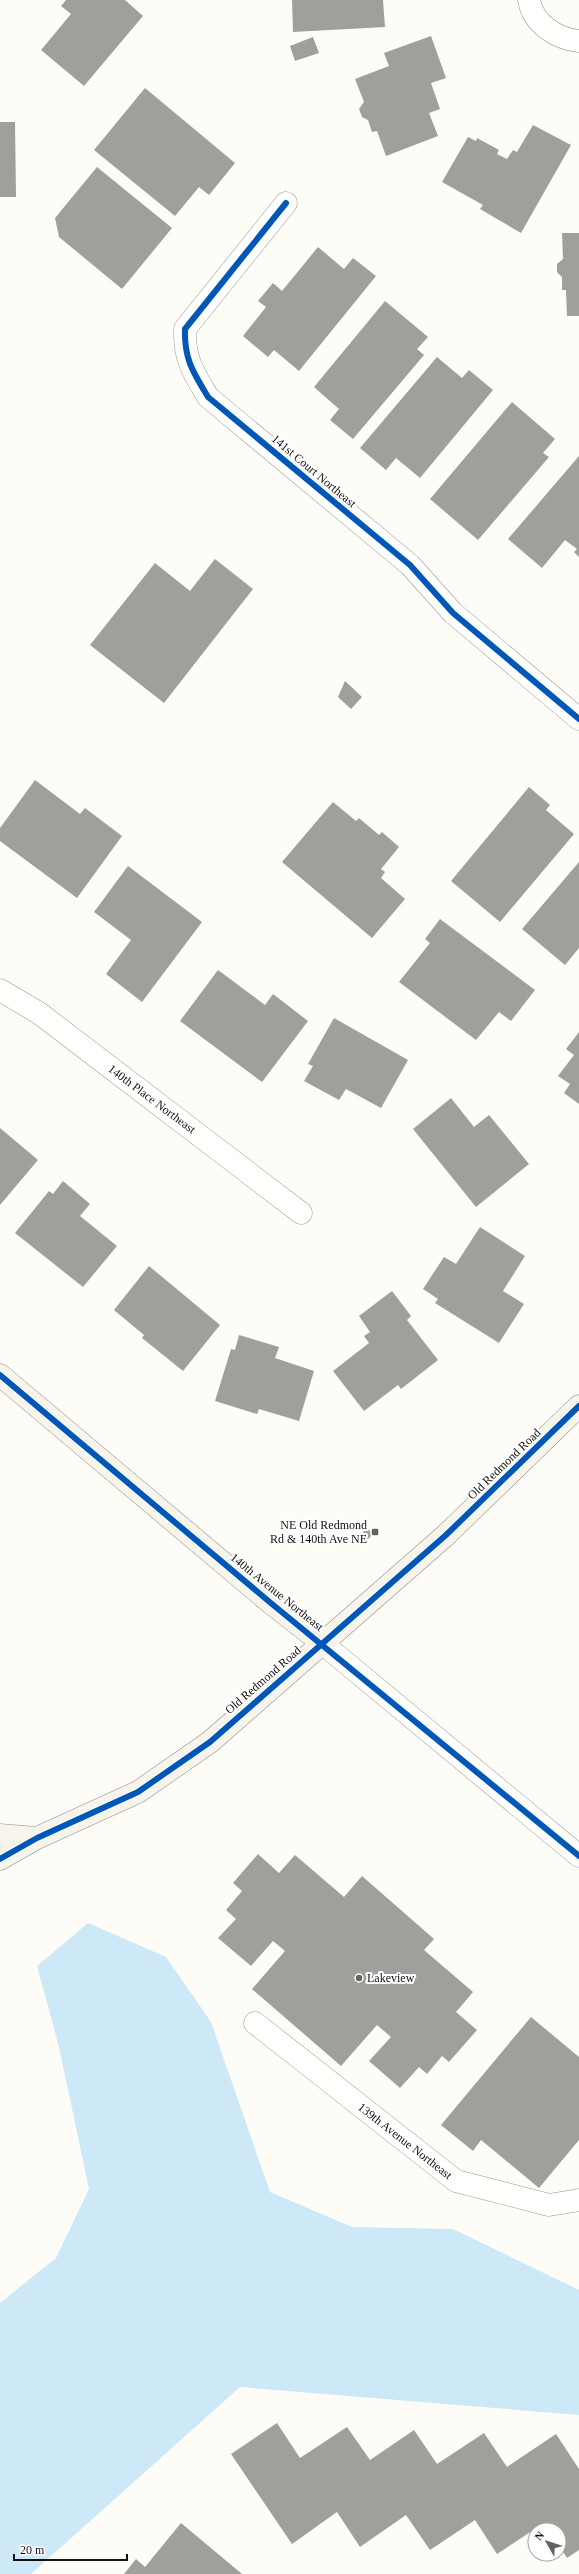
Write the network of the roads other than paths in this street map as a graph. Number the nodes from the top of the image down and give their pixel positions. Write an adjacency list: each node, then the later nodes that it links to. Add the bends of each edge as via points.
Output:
1 (529, 0): 2 (street, via 538,20 552,33)
2 (579, 41)
3 (286, 203): 4 (street, 141st Court Northeast, via 185,329 184,349 190,367 208,397 410,565 453,613)
4 (579, 719)
5 (0, 990): 6 (street, 140th Place Northeast, via 39,1013)
6 (301, 1213)
7 (0, 1375): 9 (main road, 140th Avenue Northeast, via 272,1604)
8 (579, 1406): 9 (main road, Old Redmond Road, via 446,1535)
9 (322, 1643): 11 (main road, Old Redmond Road, via 210,1742 138,1792); 12 (street, 140th Avenue Northeast)
10 (0, 1835): 11 (main road, Old Redmond Road)
11 (37, 1838): 13 (main road, Old Redmond Road)
12 (579, 1856)
13 (0, 1860)
14 (255, 2023): 15 (street, 139th Avenue Northeast, via 456,2181 549,2205)
15 (579, 2200)

